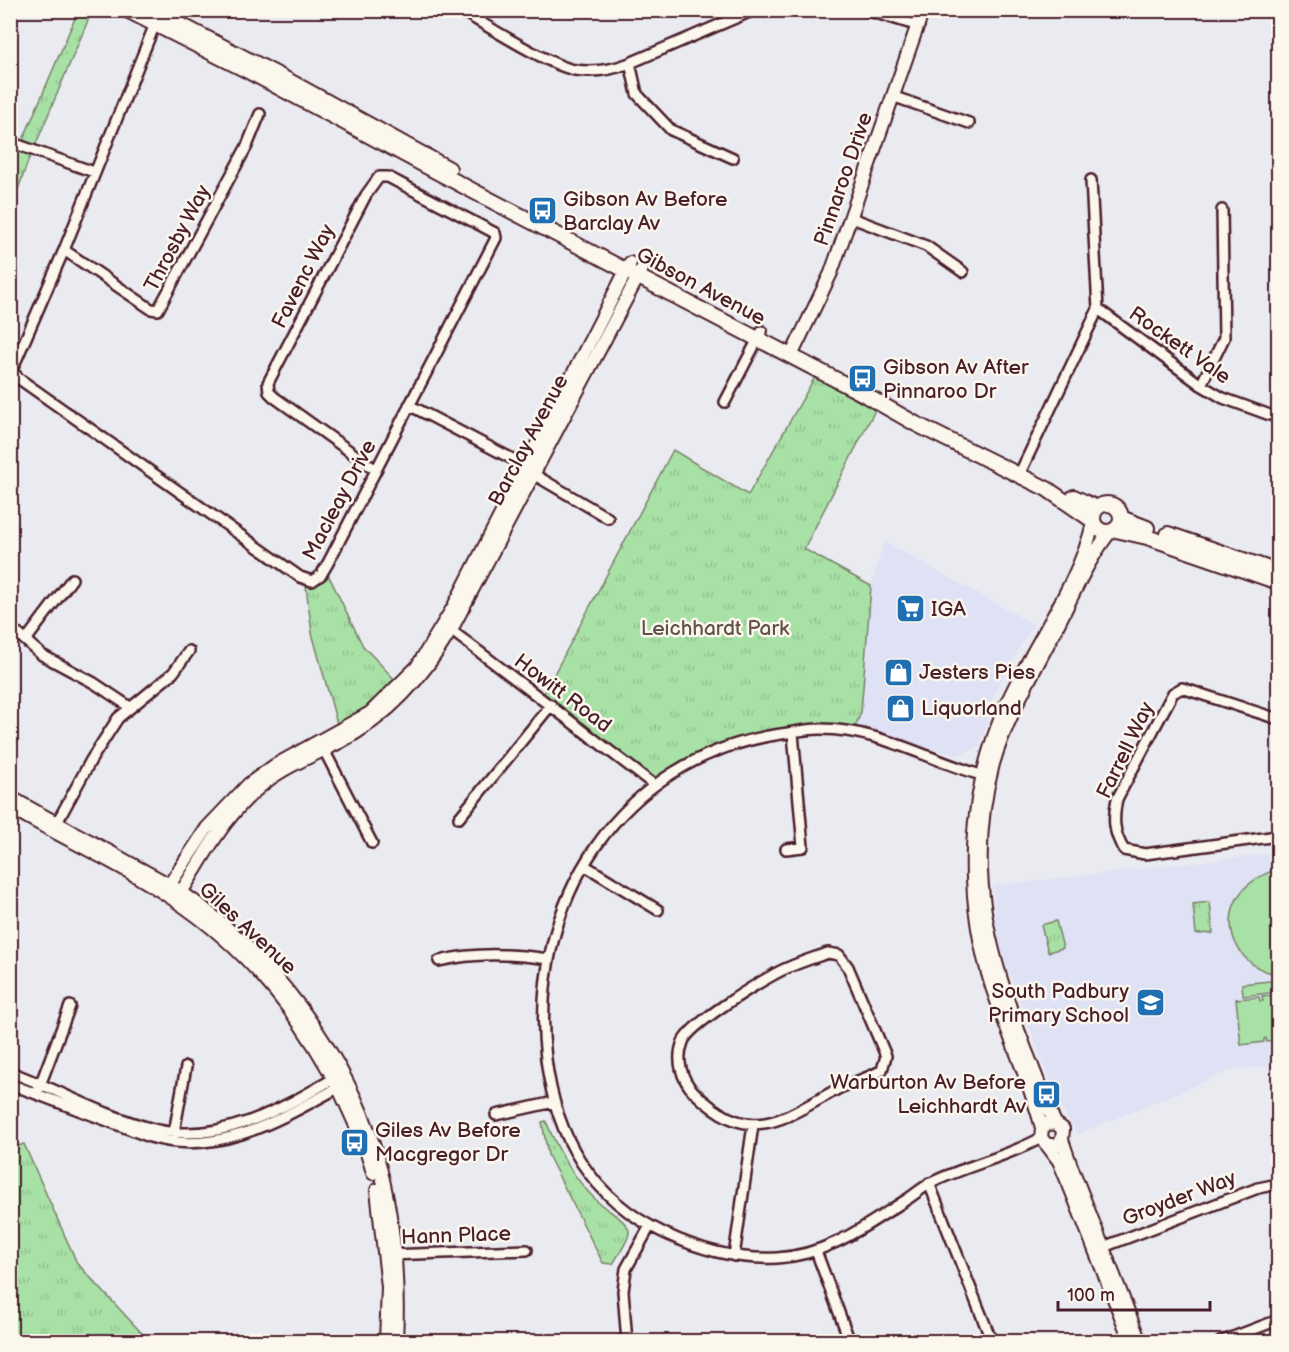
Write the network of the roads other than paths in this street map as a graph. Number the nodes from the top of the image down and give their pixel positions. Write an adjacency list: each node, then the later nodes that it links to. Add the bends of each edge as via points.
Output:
1 (126, 10): 6 (main road, Gibson Avenue)
2 (460, 10): 8 (street, via 572,70 612,70)
3 (754, 10): 8 (street)
4 (866, 10): 7 (street)
5 (923, 10): 7 (street, Pinnaroo Drive)
6 (155, 17): 14 (street, Macleay Drive); 20 (main road, Gibson Avenue, via 287,80)
7 (919, 26): 9 (street, Pinnaroo Drive)
8 (630, 63): 13 (street, via 637,94 664,124)
9 (892, 96): 11 (street); 17 (street, Pinnaroo Drive)
10 (260, 114): 19 (street, Throsby Way, via 247,146 158,310)
11 (969, 123)
12 (10, 142): 14 (street)
13 (733, 158)
14 (94, 172): 19 (street, Macleay Drive)
15 (1091, 180): 22 (street)
16 (1222, 210): 26 (street, via 1224,338)
17 (852, 218): 21 (street, via 926,246); 24 (street, Pinnaroo Drive)
18 (495, 233): 28 (street, Macleay Drive, via 496,238); 30 (street, Favenc Way, via 388,177 379,177 268,383 274,397)
19 (64, 250): 25 (street, Macleay Drive)
20 (634, 270): 23 (main road, Gibson Avenue); 31 (street, Barclay Avenue, via 616,313)
21 (963, 272)
22 (1098, 309): 26 (street, Rockett Vale); 32 (street)
23 (759, 335): 24 (main road, Gibson Avenue); 27 (street)
24 (793, 353): 32 (main road, Gibson Avenue)
25 (11, 370): 30 (street, Macleay Drive, via 300,577 312,581 325,568)
26 (1201, 385): 29 (street, Rockett Vale, via 1223,398)
27 (725, 402)
28 (409, 405): 30 (street, Macleay Drive); 31 (street)
29 (1278, 418)
30 (376, 470)
31 (530, 470): 34 (street); 40 (street, Barclay Avenue)
32 (1020, 471): 33 (main road, Gibson Avenue)
33 (1094, 517): 35 (main road, via 1101,532); 35 (main road, via 1105,504 1114,506); 48 (street, via 1083,555 1008,701 985,758)
34 (608, 518)
35 (1115, 527): 36 (main road); 38 (main road); 48 (street, via 1067,605)
36 (1278, 572)
37 (72, 579): 41 (street)
38 (1278, 582)
39 (10, 627): 41 (street)
40 (447, 628): 43 (street, Howitt Road); 47 (street, Barclay Avenue, via 428,666 402,698 374,722)
41 (26, 640): 44 (street, via 42,655 94,682)
42 (189, 651): 44 (street, via 173,673)
43 (551, 705): 49 (street, Howitt Road); 52 (street)
44 (129, 707): 53 (street, via 106,735)
45 (1278, 719): 54 (street, Farrell Way, via 1182,688 1173,693 1117,799 1114,816 1115,836 1124,850 1145,854)
46 (793, 733): 48 (street, via 820,729 872,736); 49 (street, via 747,739 698,759); 56 (street, via 803,847)
47 (322, 746): 55 (street); 58 (street, Barclay Avenue, via 274,766 249,784 207,828); 59 (street, Barclay Avenue, via 274,776 227,818)
48 (986, 776): 72 (street, via 982,859 987,934 999,981); 75 (street, via 977,802 972,872 978,928 992,986 1032,1091)
49 (653, 784): 57 (street, via 617,818)
50 (10, 797): 53 (street, Giles Avenue)
51 (10, 807): 53 (street, Giles Avenue)
52 (459, 819)
53 (55, 826): 58 (street, Giles Avenue)
54 (1278, 836)
55 (372, 843)
56 (786, 849)
57 (584, 865): 60 (street); 61 (street, via 555,925)
58 (167, 889): 59 (street, Giles Avenue)
59 (178, 896): 66 (street, Giles Avenue, via 233,935 275,977 311,1024)
60 (658, 910)
61 (548, 959): 62 (street, via 508,954 462,955); 70 (street, via 542,1014)
62 (439, 961)
63 (70, 1006): 67 (street)
64 (186, 1067): 74 (street)
65 (10, 1071): 67 (street)
66 (340, 1081): 74 (street, via 233,1127 199,1133); 77 (street, via 276,1120 240,1135 211,1142); 84 (street, Giles Avenue, via 376,1154 389,1214)
67 (41, 1083): 69 (street); 74 (street, via 143,1126)
68 (10, 1084): 69 (street)
69 (37, 1094): 77 (street)
70 (554, 1102): 71 (street); 80 (street, via 573,1152 586,1170 601,1188)
71 (496, 1115)
72 (1055, 1123): 75 (street, via 1048,1124); 76 (street, via 1063,1130)
73 (753, 1125): 73 (street, via 797,1114 885,1065 884,1051 848,967 839,955 828,953 774,975 700,1023 683,1041 681,1070 694,1092 729,1116); 85 (street)
74 (174, 1132): 77 (street)
75 (1044, 1137): 76 (street, via 1058,1145); 78 (street); 81 (street)
76 (1062, 1140): 81 (street)
77 (172, 1143)
78 (929, 1183): 83 (street, via 850,1236); 91 (street)
79 (1278, 1184): 81 (street, Groyder Way, via 1258,1188)
80 (651, 1226): 85 (street, via 700,1248); 89 (street, via 626,1269 623,1291)
81 (1099, 1249): 92 (street); 93 (street)
82 (527, 1251): 84 (street, Hann Place)
83 (816, 1251): 85 (street, via 778,1258); 90 (street)
84 (390, 1255): 87 (street, Giles Avenue); 88 (street, Giles Avenue, via 398,1288)
85 (734, 1256)
86 (1278, 1320): 94 (street)
87 (386, 1341)
88 (396, 1341)
89 (627, 1341)
90 (850, 1341)
91 (992, 1341)
92 (1131, 1341)
93 (1140, 1341)
94 (1220, 1341)

